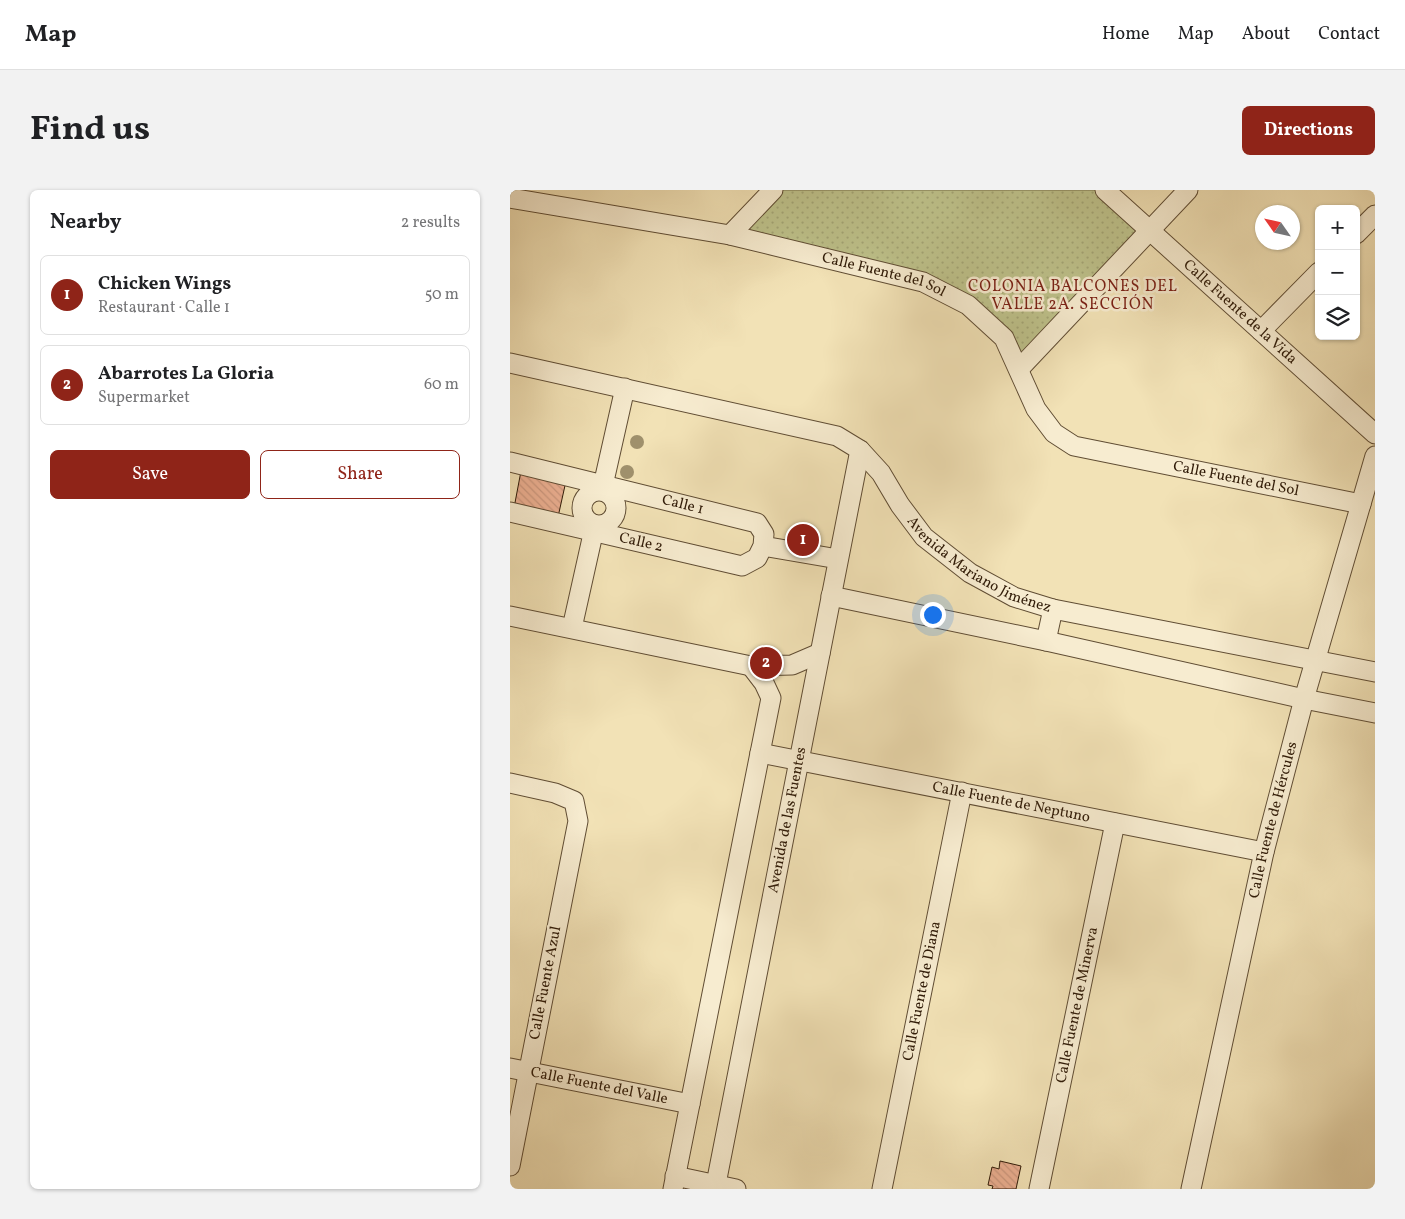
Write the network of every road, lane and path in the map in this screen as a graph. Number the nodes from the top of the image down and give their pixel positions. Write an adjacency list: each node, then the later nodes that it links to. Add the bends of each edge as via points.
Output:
1 (773, 190): 9 (street)
2 (1105, 190): 7 (street, Calle Fuente de la Vida)
3 (1188, 190): 7 (street)
4 (522, 196): 5 (street); 9 (street, Calle Fuente del Sol)
5 (510, 213)
6 (1375, 215): 8 (street)
7 (1150, 230): 11 (street, Calle Fuente de la Vida); 13 (street)
8 (1360, 230)
9 (730, 235): 13 (street, Calle Fuente del Sol, via 923,282 968,305 1004,338)
10 (1315, 276): 11 (street)
11 (1261, 331): 15 (street, Calle Fuente de la Vida)
12 (510, 363): 14 (street, Avenida Mariano Jiménez)
13 (1019, 368): 20 (street, Calle Fuente del Sol, via 1036,409 1054,433 1074,446)
14 (624, 388): 16 (street, Avenida Mariano Jiménez, via 837,436); 19 (street)
15 (1375, 434)
16 (860, 450): 24 (street, Avenida de las Fuentes); 26 (street, Avenida Mariano Jiménez, via 881,473 924,537 970,573 1014,598)
17 (1375, 456): 20 (street, Calle Fuente de Hércules)
18 (510, 462): 19 (street, Calle 1)
19 (603, 488): 22 (street, via 591,492 583,501 585,518); 22 (street, via 615,500 617,512 611,521); 23 (street, Calle 1, via 757,523 764,534)
20 (1361, 504): 31 (street, Calle Fuente de Hércules)
21 (510, 512): 22 (street, Calle 2)
22 (594, 528): 23 (street, Calle 2, via 742,566 757,558); 28 (street)
23 (763, 546): 24 (street)
24 (838, 559): 25 (street, Avenida de las Fuentes)
25 (831, 596): 29 (street); 30 (street, Avenida de las Fuentes)
26 (1053, 609): 29 (street); 31 (street, Avenida Mariano Jiménez)
27 (510, 616): 28 (street)
28 (572, 628): 32 (street)
29 (1046, 641): 34 (street)
30 (820, 652): 32 (street, via 792,665); 37 (street, Avenida de las Fuentes)
31 (1316, 660): 33 (street, Avenida Mariano Jiménez); 34 (street, Calle Fuente de Hércules)
32 (751, 666): 36 (street, via 771,698)
33 (1375, 672)
34 (1304, 700): 35 (street); 41 (street, Calle Fuente de Hércules)
35 (1375, 713)
36 (760, 753): 37 (street, Calle Fuente de Neptuno); 43 (street)
37 (799, 760): 39 (street, Calle Fuente de Neptuno); 46 (street, Avenida de las Fuentes)
38 (510, 783): 42 (street, Calle Fuente Azul, via 555,793 574,801 578,821)
39 (962, 792): 40 (street, Calle Fuente de Neptuno); 48 (street, Calle Fuente de Diana)
40 (1115, 822): 41 (street, Calle Fuente de Neptuno); 49 (street, Calle Fuente de Minerva)
41 (1264, 852): 50 (street, Calle Fuente de Hércules)
42 (519, 1070): 43 (street, Calle Fuente del Valle); 44 (street, Calle Fuente Azul)
43 (690, 1104): 45 (street)
44 (510, 1166)
45 (674, 1183): 46 (street)
46 (716, 1187): 47 (street)
47 (736, 1189)
48 (882, 1189)
49 (1039, 1189)
50 (1191, 1189)

